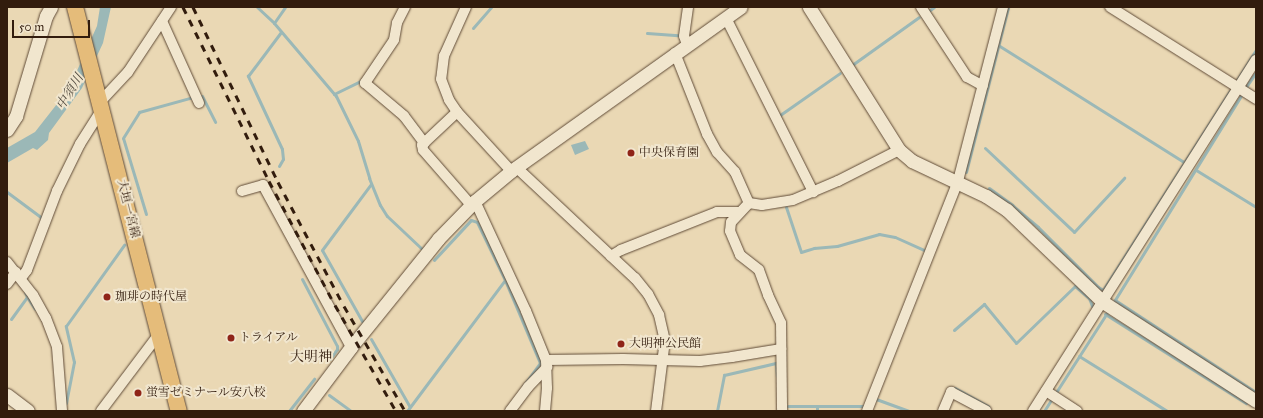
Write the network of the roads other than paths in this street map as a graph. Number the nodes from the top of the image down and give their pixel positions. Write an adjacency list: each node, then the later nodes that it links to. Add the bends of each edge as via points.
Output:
1 (51, 7): 23 (street, via 46,16 16,116)
2 (75, 7): 21 (main road, 大垣一宮線)
3 (171, 7): 13 (street)
4 (405, 7): 24 (street, via 397,22 394,40 365,82 404,116)
5 (466, 7): 22 (street, via 441,67 445,90)
6 (688, 7): 14 (street, via 684,36)
7 (741, 7): 12 (street)
8 (809, 7): 25 (street, via 855,84)
9 (921, 7): 17 (street, via 967,76)
10 (1003, 7): 17 (street)
11 (1110, 7): 18 (street)
12 (726, 18): 14 (street); 29 (street)
13 (162, 21): 20 (street); 21 (street, via 128,72)
14 (687, 45): 15 (street)
15 (675, 53): 26 (street); 31 (street, via 707,134 717,152 735,172)
16 (1256, 60): 18 (street)
17 (983, 86): 27 (street)
18 (1238, 88): 19 (street); 37 (street)
19 (1256, 99)
20 (199, 103)
21 (101, 105): 35 (street, via 57,191 27,270); 38 (main road, 大垣一宮線)
22 (457, 112): 24 (street); 26 (street)
23 (7, 130)
24 (424, 143): 30 (street, via 423,150)
25 (899, 150): 27 (street, via 912,161); 29 (street)
26 (514, 169): 30 (street); 33 (street)
27 (958, 181): 37 (street, via 1007,210); 55 (street)
28 (242, 190): 39 (street, via 263,185)
29 (813, 192): 31 (street, via 778,204)
30 (473, 203): 39 (street, via 438,239); 42 (street, via 526,311)
31 (749, 203): 32 (street)
32 (739, 212): 33 (street, via 717,212 620,250); 40 (street, via 732,222 730,231 740,255 759,270 781,323)
33 (611, 256): 41 (street, via 635,278 648,294 659,315 664,340)
34 (7, 262): 35 (street)
35 (18, 275): 36 (street); 47 (street, via 46,318 57,347)
36 (7, 284)
37 (1103, 302): 43 (street); 45 (street)
38 (159, 334): 48 (street); 49 (main road, 大垣一宮線)
39 (351, 347): 50 (street)
40 (781, 349): 41 (street, via 700,361); 54 (street)
41 (662, 360): 42 (street); 53 (street)
42 (546, 363): 51 (street); 52 (street)
43 (1046, 391): 58 (street); 59 (street)
44 (7, 395): 46 (street)
45 (1256, 401)
46 (28, 411)
47 (62, 411)
48 (101, 411)
49 (179, 411)
50 (303, 411)
51 (510, 411)
52 (545, 411)
53 (656, 411)
54 (782, 411)
55 (867, 411)
56 (943, 411): 57 (street, via 951,392)
57 (986, 411)
58 (1033, 411)
59 (1077, 411)

